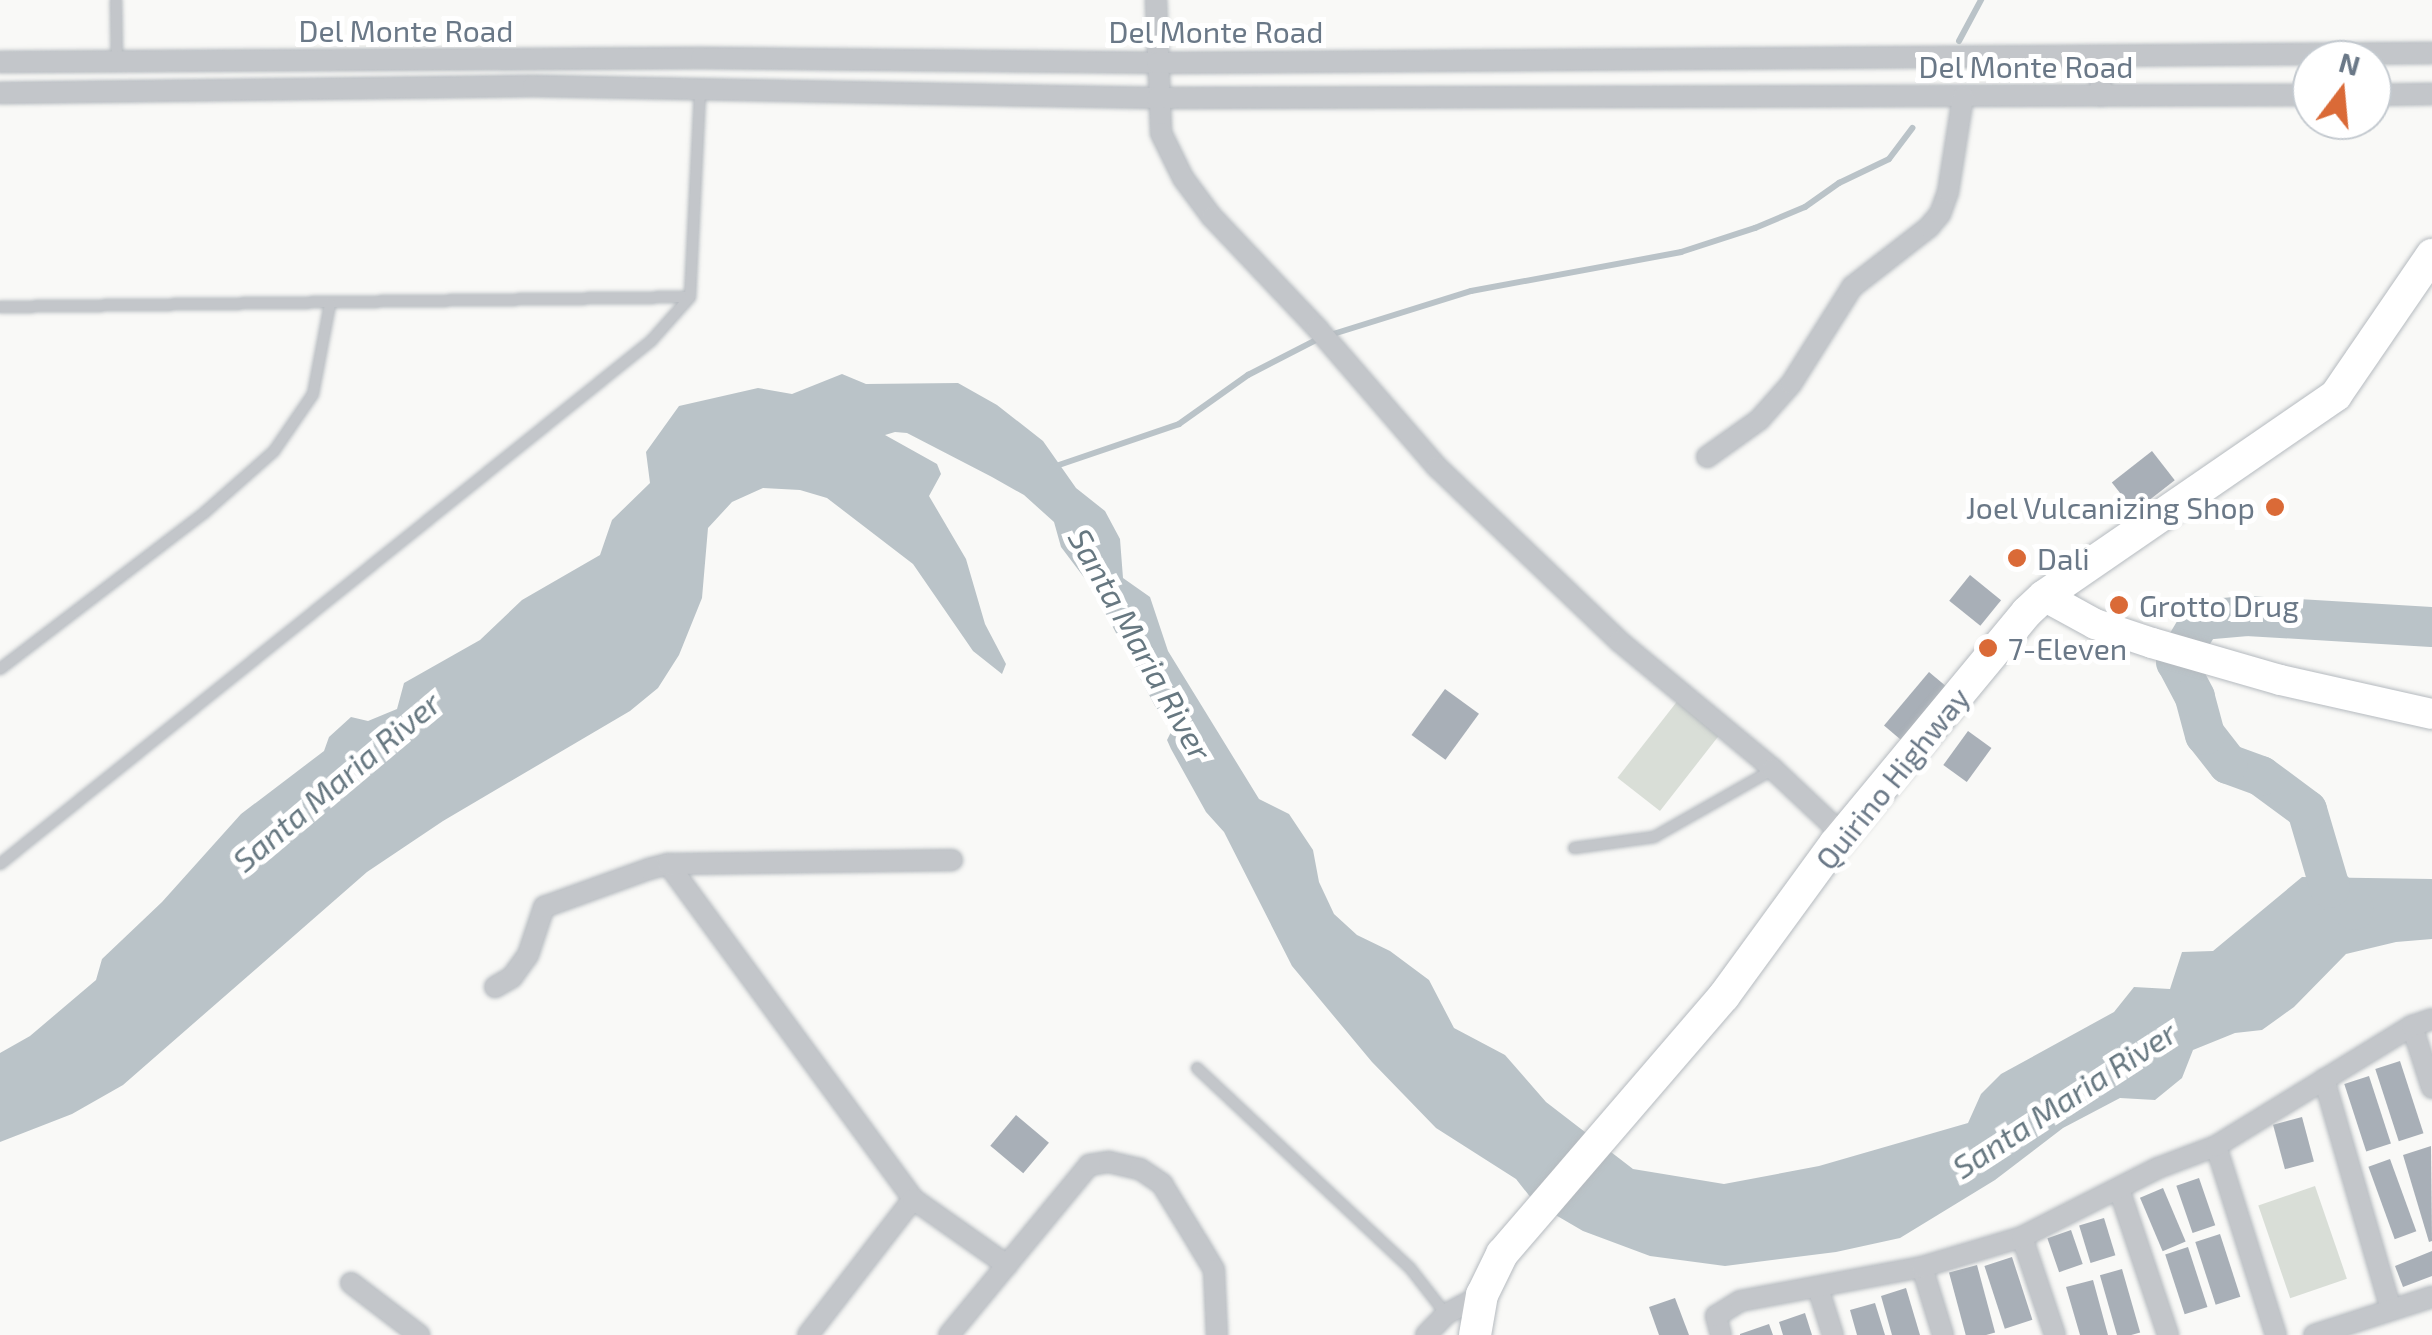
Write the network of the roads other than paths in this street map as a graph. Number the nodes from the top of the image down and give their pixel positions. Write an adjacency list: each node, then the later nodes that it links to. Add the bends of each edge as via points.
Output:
1 (116, 0): 6 (lane)
2 (1156, 0): 8 (street)
3 (2432, 53): 4 (street, Del Monte Road)
4 (2100, 56): 8 (street, Del Monte Road); 14 (street)
5 (701, 58): 6 (street, Del Monte Road); 8 (street, Del Monte Road); 9 (street)
6 (116, 61): 7 (street, Del Monte Road)
7 (0, 62)
8 (1157, 63): 16 (street)
9 (700, 90): 10 (street, Del Monte Road); 16 (street, Del Monte Road); 18 (lane)
10 (0, 93)
11 (2432, 94): 13 (street)
12 (2292, 95): 14 (street, Del Monte Road)
13 (2392, 95)
14 (2100, 96): 15 (street, Del Monte Road)
15 (1963, 97): 16 (street, Del Monte Road); 21 (street, via 1940,214 1852,287 1792,384 1760,420)
16 (1157, 98): 25 (street, via 1161,133 1212,218 1437,467 1618,641)
17 (2432, 256): 22 (main road, Quirino Highway, via 2336,395)
18 (690, 297): 19 (lane); 29 (lane, via 651,342)
19 (330, 304): 20 (lane); 23 (lane, via 313,394 274,450 204,513)
20 (0, 306)
21 (1707, 456)
22 (2044, 596): 24 (street, via 2095,624 2152,643); 26 (main road, Quirino Highway)
23 (0, 668)
24 (2432, 714)
25 (1773, 769): 26 (street); 27 (lane, via 1654,837)
26 (1843, 834): 44 (main road, Quirino Highway, via 1724,996 1502,1254)
27 (1574, 848)
28 (952, 860): 30 (street)
29 (0, 864)
30 (668, 864): 31 (street, via 551,902 528,955); 38 (street)
31 (494, 988)
32 (2422, 1022): 34 (street); 35 (street)
33 (1197, 1068): 47 (lane, via 1326,1185)
34 (2324, 1078): 36 (street); 46 (street)
35 (2432, 1088)
36 (2216, 1146): 37 (street); 59 (street)
37 (2119, 1190): 39 (street); 58 (street)
38 (913, 1199): 40 (street); 49 (street)
39 (2022, 1237): 41 (street); 57 (street)
40 (1007, 1265): 50 (street); 51 (street, via 1089,1165 1140,1168 1162,1184 1214,1270)
41 (1922, 1267): 43 (street); 56 (street)
42 (351, 1283): 48 (street)
43 (1818, 1288): 54 (street, via 1740,1300 1716,1316); 55 (street)
44 (1482, 1294): 47 (street); 53 (main road, Quirino Highway)
45 (2432, 1297): 46 (street)
46 (2391, 1309): 60 (street)
47 (1446, 1314): 52 (street)
48 (419, 1335)
49 (808, 1335)
50 (950, 1335)
51 (1217, 1335)
52 (1426, 1335)
53 (1475, 1335)
54 (1721, 1335)
55 (1833, 1335)
56 (1943, 1335)
57 (2055, 1335)
58 (2168, 1335)
59 (2276, 1335)
60 (2314, 1335)

